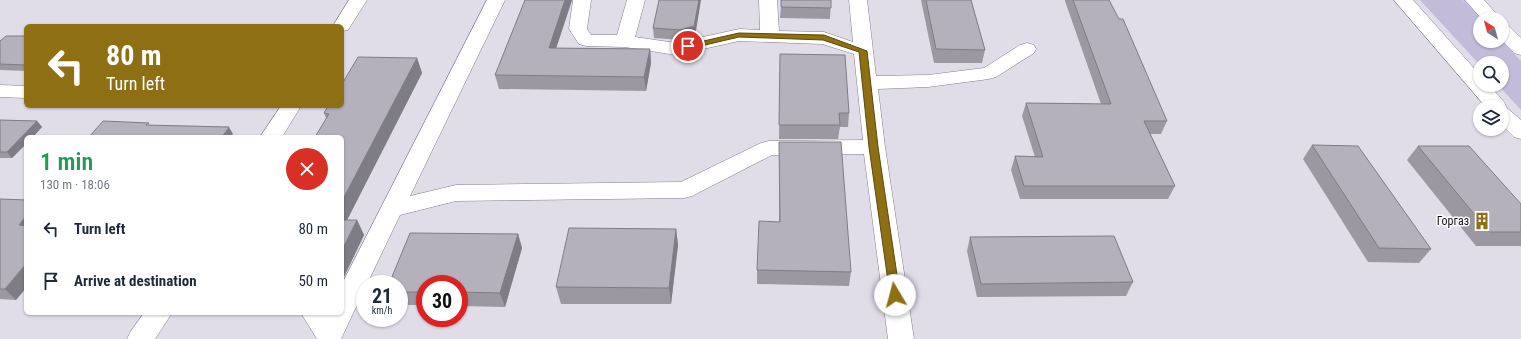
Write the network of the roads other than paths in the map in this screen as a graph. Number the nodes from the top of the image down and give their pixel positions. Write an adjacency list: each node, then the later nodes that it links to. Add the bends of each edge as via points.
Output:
1 (358, 0): 10 (street)
2 (496, 0): 26 (street)
3 (582, 0): 13 (street, via 578,29 586,40)
4 (636, 0): 13 (street)
5 (768, 0): 11 (street)
6 (858, 0): 16 (street)
7 (1403, 0): 20 (street)
8 (1474, 0): 9 (street)
9 (1485, 12)
10 (343, 24)
11 (770, 36): 13 (street, via 739,35 676,49); 16 (street, via 824,38)
12 (1509, 36): 15 (street)
13 (625, 41)
14 (1027, 49): 17 (street, via 989,73 928,81)
15 (1521, 49)
16 (863, 51): 17 (street)
17 (867, 83): 25 (street)
18 (0, 91): 19 (street)
19 (24, 92)
20 (1491, 100)
21 (290, 108): 24 (street)
22 (1509, 120): 23 (street)
23 (1521, 132)
24 (272, 135)
25 (874, 147): 26 (street, via 769,148 684,190 456,194); 30 (street)
26 (391, 209): 27 (street)
27 (344, 305)
28 (316, 315): 29 (street)
29 (333, 329)
30 (901, 339)

